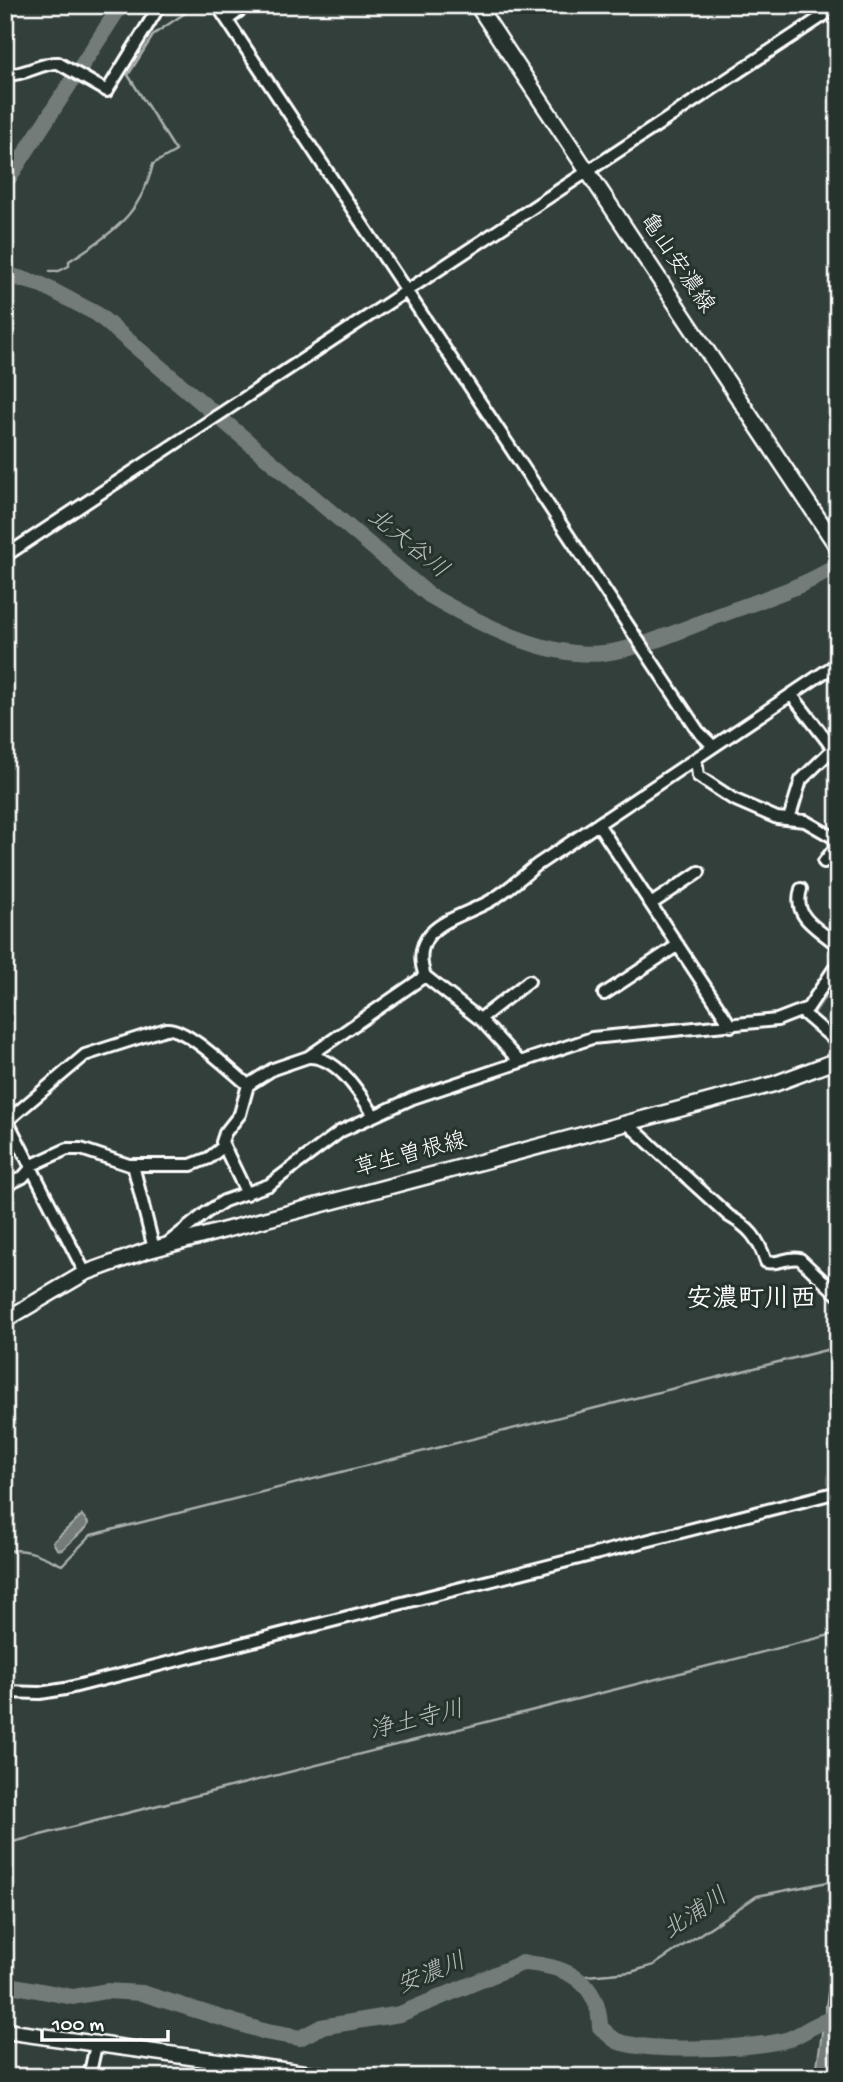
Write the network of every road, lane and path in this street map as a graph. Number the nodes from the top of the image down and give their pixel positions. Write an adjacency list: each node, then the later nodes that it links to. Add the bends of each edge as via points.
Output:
1 (160, 5): 7 (street, via 107,91 66,66 49,62 27,74)
2 (217, 5): 6 (street)
3 (247, 5): 6 (street)
4 (477, 5): 8 (main road, 亀山安濃線)
5 (838, 6): 8 (street)
6 (227, 20): 9 (street)
7 (5, 75)
8 (588, 172): 9 (street); 10 (main road, 亀山安濃線)
9 (406, 291): 11 (street); 14 (street, via 698,731)
10 (838, 548)
11 (5, 556)
12 (838, 663): 13 (street)
13 (791, 694): 14 (street); 15 (street)
14 (713, 746): 16 (street)
15 (835, 750): 17 (street, via 801,780)
16 (696, 758): 17 (street, via 698,776 711,787); 18 (street)
17 (789, 819): 19 (street, via 811,823)
18 (598, 824): 23 (street); 27 (street, via 491,900 437,925 422,952)
19 (838, 842): 20 (street)
20 (824, 862)
21 (699, 872): 23 (street)
22 (801, 889): 25 (street, via 797,903 802,916)
23 (651, 904): 24 (street)
24 (678, 945): 29 (street); 32 (street)
25 (838, 946)
26 (838, 963): 30 (street)
27 (425, 975): 31 (street); 34 (street)
28 (529, 981): 31 (street)
29 (604, 994)
30 (802, 1012): 32 (street); 33 (street)
31 (480, 1020): 36 (street)
32 (731, 1026): 36 (street, via 592,1038)
33 (838, 1043)
34 (308, 1057): 37 (street, via 272,1069); 38 (street, via 330,1062)
35 (838, 1060): 40 (main road, 草生曽根線, via 774,1084)
36 (519, 1061): 38 (street)
37 (248, 1085): 39 (street, via 184,1035 166,1028 85,1055); 41 (street, via 240,1114 223,1135)
38 (373, 1114): 45 (street, via 341,1131 269,1185)
39 (6, 1119): 43 (street)
40 (627, 1123): 46 (main road, 草生曽根線); 48 (street, via 729,1216 748,1227 758,1238 766,1262 800,1259)
41 (224, 1146): 42 (street, via 191,1165); 45 (street)
42 (132, 1165): 43 (street, via 67,1149); 46 (street)
43 (31, 1167): 44 (street); 47 (street)
44 (5, 1186)
45 (247, 1194): 46 (street, via 206,1212)
46 (160, 1247): 47 (main road, 草生曽根線)
47 (85, 1273): 49 (main road, 草生曽根線)
48 (838, 1294)
49 (5, 1320)
50 (838, 1492): 51 (street, via 65,1689)
51 (5, 1692)
52 (5, 2031): 53 (main road)
53 (96, 2045): 54 (main road); 55 (street)
54 (278, 2072): 56 (main road)
55 (89, 2077)
56 (332, 2077)

